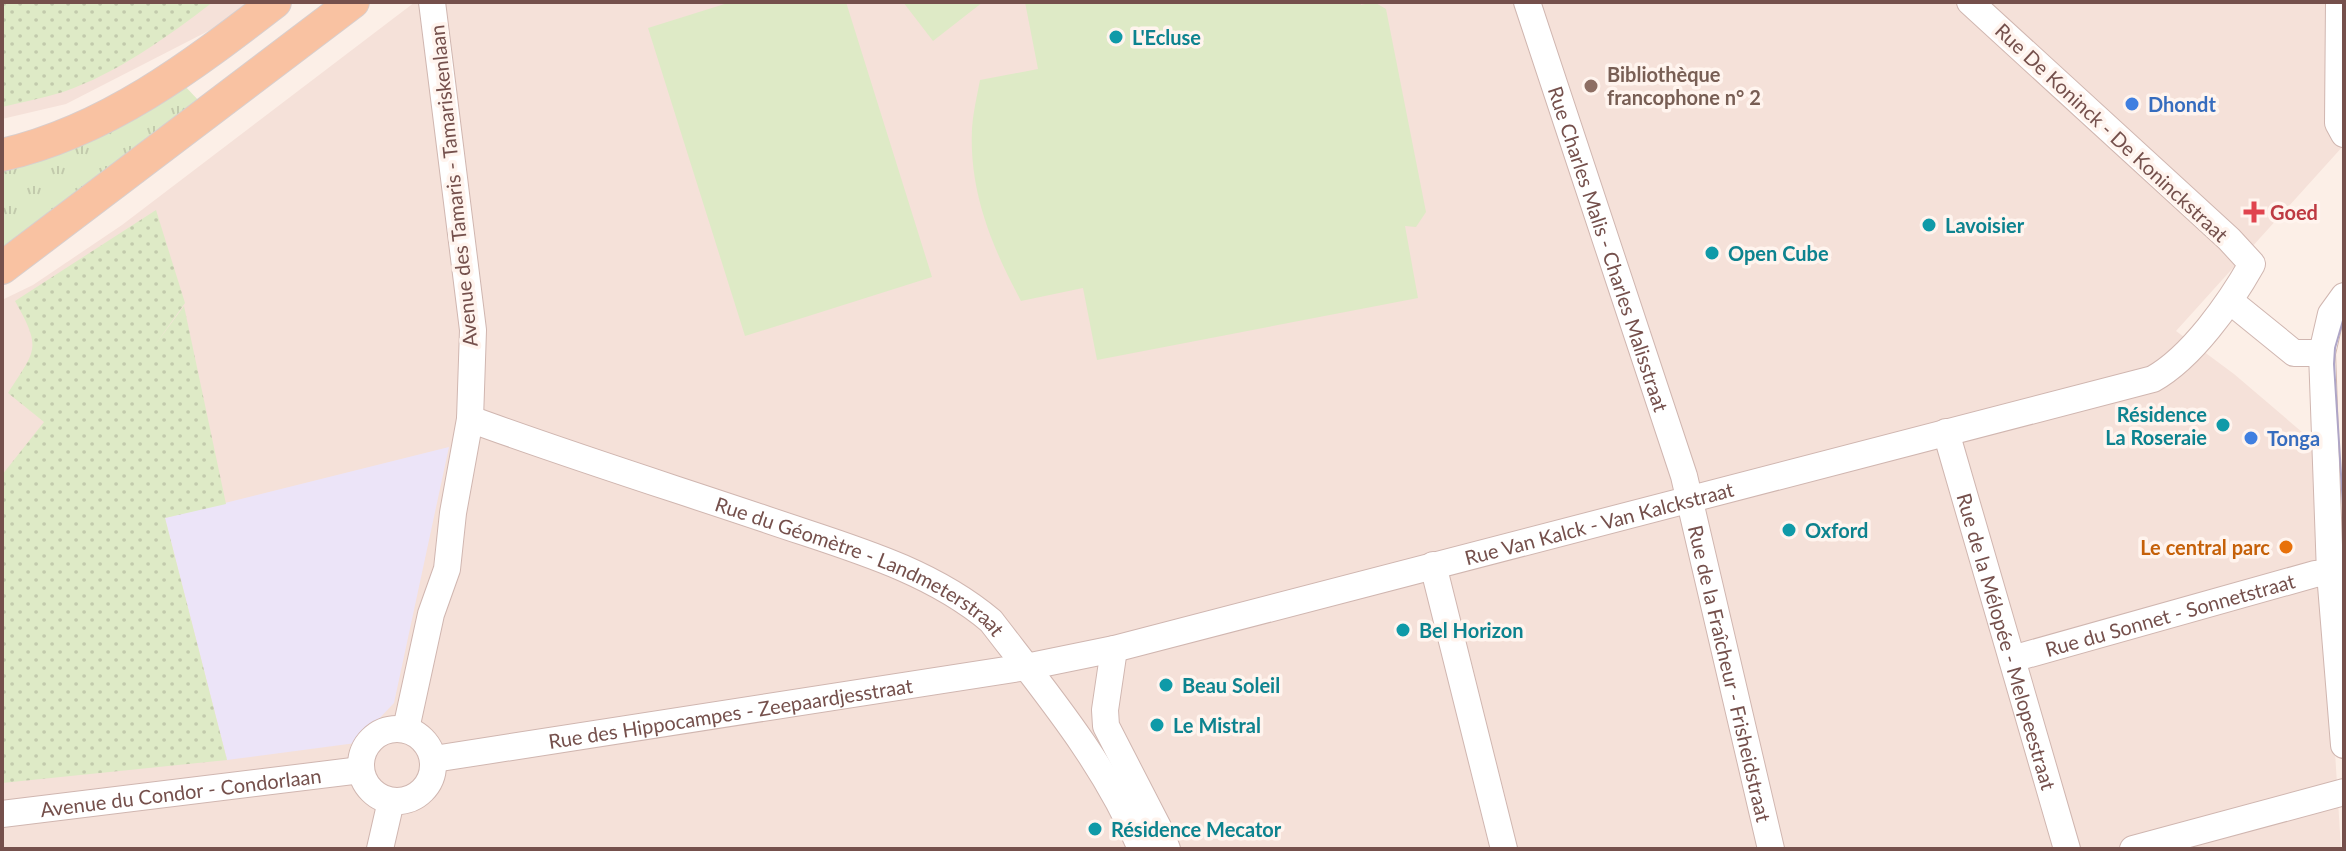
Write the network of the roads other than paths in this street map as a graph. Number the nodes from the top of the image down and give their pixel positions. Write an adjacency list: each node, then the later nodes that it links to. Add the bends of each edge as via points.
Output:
1 (275, 2): 8 (main road, via 119,111)
2 (353, 2): 9 (main road)
3 (432, 2): 13 (street, Avenue des Tamaris - Tamariskenlaan, via 473,330)
4 (1527, 2): 15 (street, Rue Charles Malis - Charles Malisstraat)
5 (1970, 2): 11 (street, Rue De Koninck - De Koninckstraat, via 2252,264)
6 (2339, 2): 7 (street, via 2338,123)
7 (2344, 134)
8 (2, 155)
9 (2, 268)
10 (2344, 296): 12 (street, via 2331,314)
11 (2230, 301): 12 (street, via 2294,353); 14 (street, Rue Van Kalck - Van Kalckstraat, via 2169,370 2153,379)
12 (2330, 342): 17 (street)
13 (470, 419): 20 (street, Rue du Géomètre - Landmeterstraat, via 909,570 972,605); 21 (street, Avenue des Tamaris - Tamariskenlaan, via 447,569 431,614)
14 (1946, 432): 15 (street, Rue Van Kalck - Van Kalckstraat); 19 (street, Rue de la Mélopée - Melopeestraat)
15 (1689, 498): 16 (street, Rue Van Kalck - Van Kalckstraat); 32 (street, Rue de la Fraîcheur - Frisheidstraat)
16 (1433, 565): 18 (street, Rue Van Kalck - Van Kalckstraat); 31 (street)
17 (2330, 573): 19 (street, Rue du Sonnet - Sonnetstraat); 22 (street)
18 (1114, 649): 20 (street, Rue Van Kalck - Van Kalckstraat); 30 (street, via 1106,726)
19 (2012, 659): 33 (street, Rue de la Mélopée - Melopeestraat)
20 (1026, 667): 23 (street, Rue des Hippocampes - Zeepaardjesstraat); 29 (street, Rue du Géomètre - Landmeterstraat, via 1092,755)
21 (406, 729): 23 (street, via 424,740); 24 (street, via 378,734 367,743)
22 (2344, 745)
23 (434, 759): 26 (street, via 428,786 418,796)
24 (361, 770): 26 (street, via 371,791); 27 (street, Avenue du Condor - Condorlaan)
25 (2344, 792): 34 (street)
26 (391, 801): 28 (street)
27 (2, 814)
28 (380, 849)
29 (1141, 849)
30 (1167, 849)
31 (1504, 849)
32 (1771, 849)
33 (2067, 849)
34 (2133, 849)

